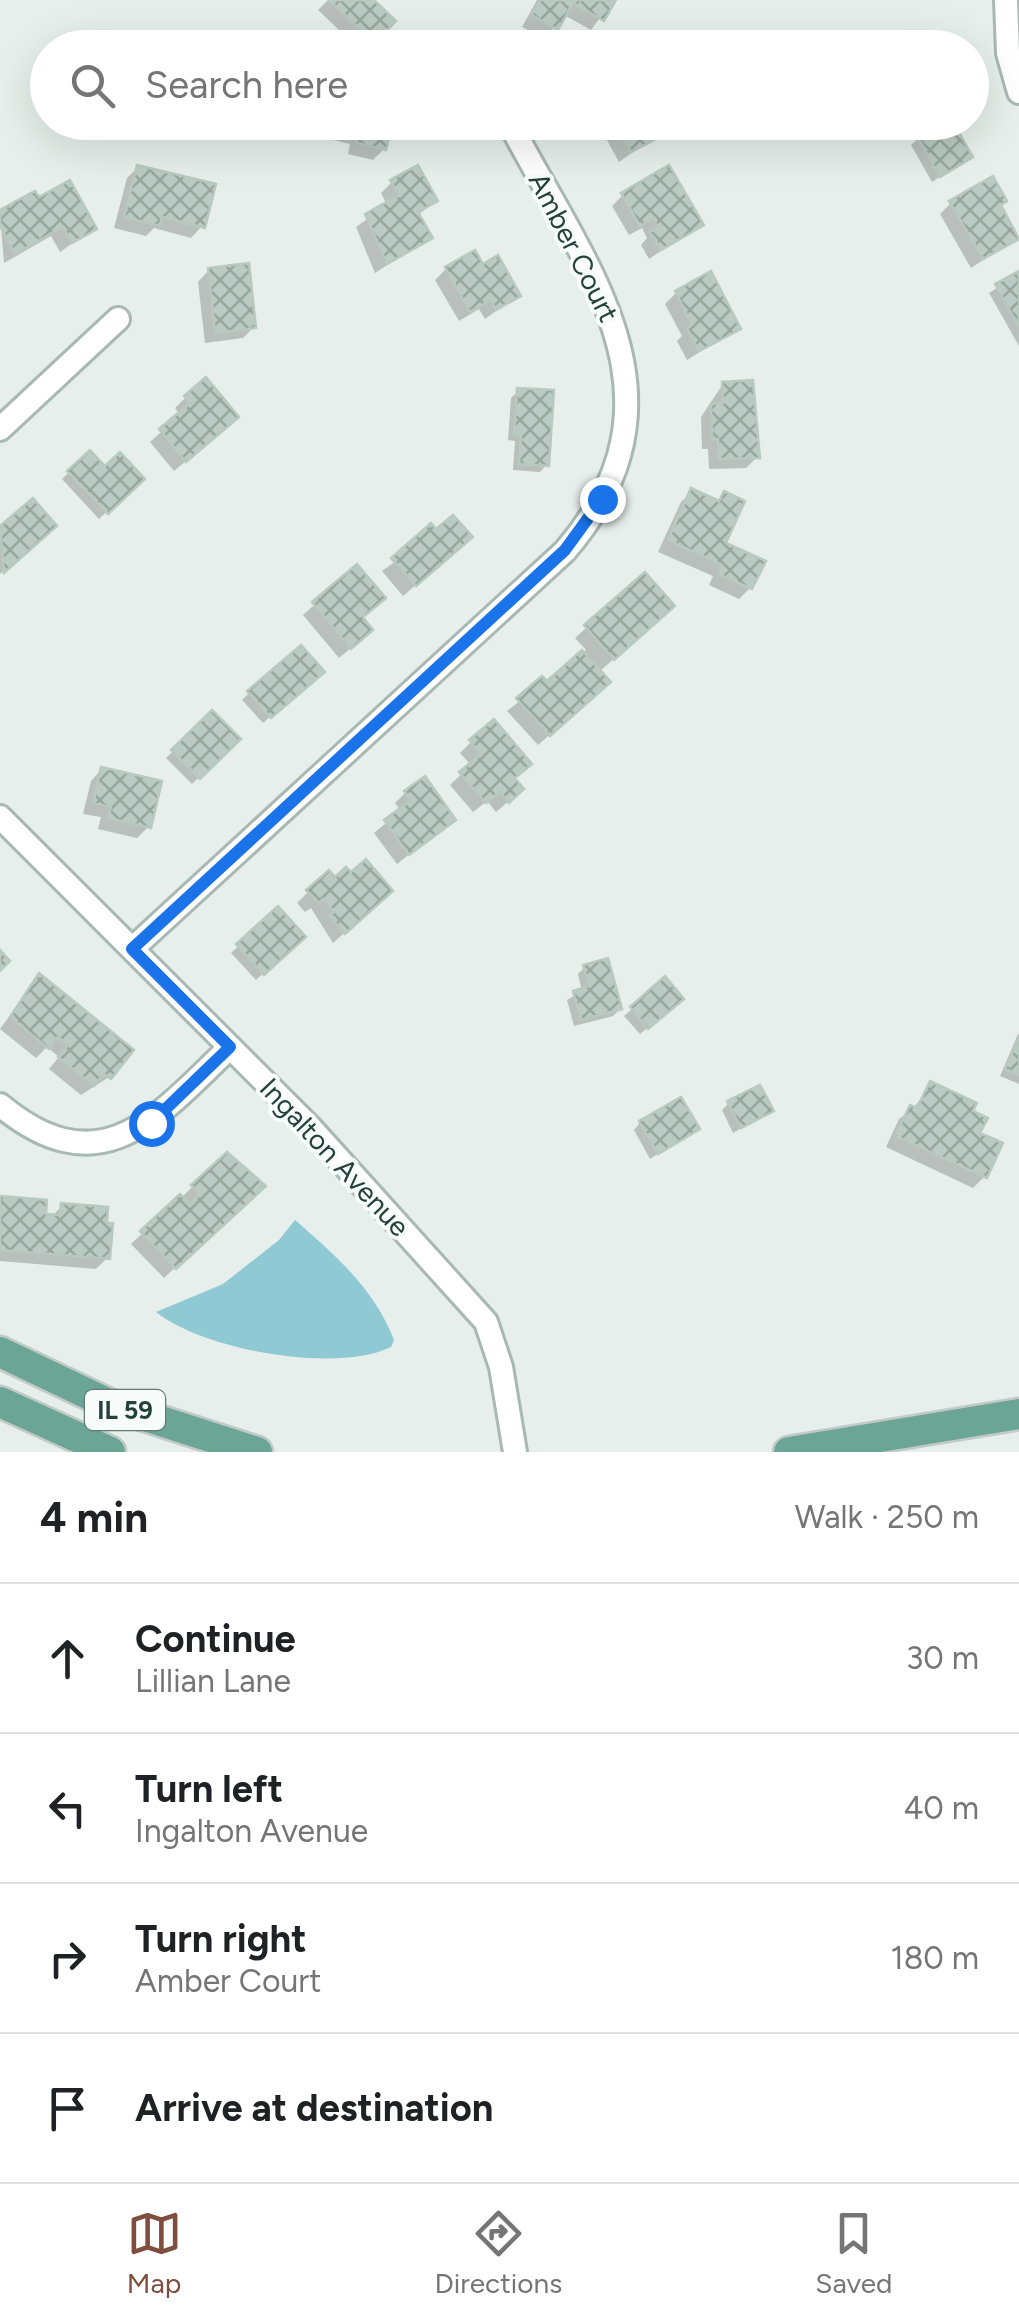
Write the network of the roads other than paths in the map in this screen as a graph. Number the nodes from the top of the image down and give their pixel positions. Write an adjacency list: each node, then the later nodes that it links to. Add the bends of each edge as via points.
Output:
1 (1006, 0): 2 (street, via 1008,53)
2 (1019, 92)
3 (518, 140): 7 (street, Amber Court, via 616,327 627,379 621,462 599,506 565,550)
4 (118, 319): 5 (street)
5 (0, 429)
6 (0, 817): 7 (street, Ingalton Avenue)
7 (132, 949): 8 (street, Ingalton Avenue)
8 (230, 1047): 9 (street, via 161,1114 114,1140 59,1142); 15 (street, Ingalton Avenue, via 486,1322 502,1367)
9 (0, 1105)
10 (0, 1352): 14 (main road, IL 59, via 111,1405)
11 (0, 1402): 13 (main road, IL 59)
12 (1019, 1414): 16 (main road)
13 (110, 1452)
14 (256, 1452)
15 (515, 1452)
16 (789, 1452)

